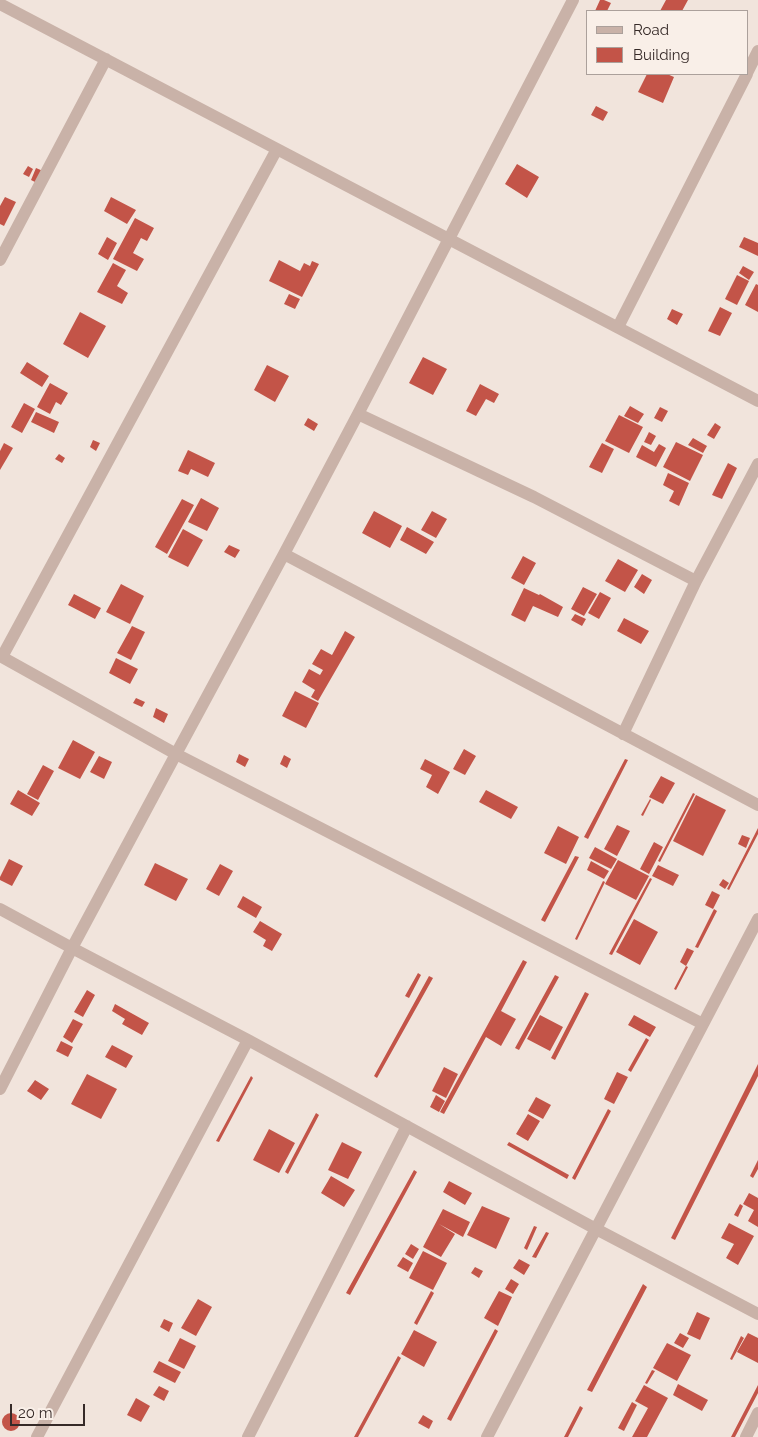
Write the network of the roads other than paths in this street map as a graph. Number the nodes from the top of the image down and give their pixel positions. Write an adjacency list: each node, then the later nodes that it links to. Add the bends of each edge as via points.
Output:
1 (573, 0): 8 (street)
2 (0, 4): 4 (street)
3 (758, 51): 5 (street)
4 (106, 59): 7 (street); 9 (street)
5 (748, 72)
6 (746, 75): 10 (street)
7 (277, 149): 8 (street); 16 (street)
8 (449, 239): 10 (street); 12 (street)
9 (0, 260)
10 (618, 327): 11 (street)
11 (758, 401)
12 (358, 414): 14 (street); 15 (street, via 534,497)
13 (758, 464): 15 (street)
14 (284, 554): 17 (street); 18 (street)
15 (696, 580): 17 (street)
16 (1, 657): 18 (street)
17 (623, 734): 19 (street)
18 (176, 754): 22 (street); 23 (street)
19 (758, 806)
20 (0, 909): 22 (street)
21 (758, 919): 23 (street)
22 (72, 948): 24 (street); 25 (street)
23 (703, 1024): 27 (street)
24 (248, 1040): 26 (street); 30 (street)
25 (0, 1089)
26 (407, 1126): 27 (street); 31 (street)
27 (596, 1229): 28 (street); 32 (street)
28 (758, 1314)
29 (758, 1413): 33 (street)
30 (36, 1437)
31 (248, 1437)
32 (487, 1437)
33 (746, 1437)

